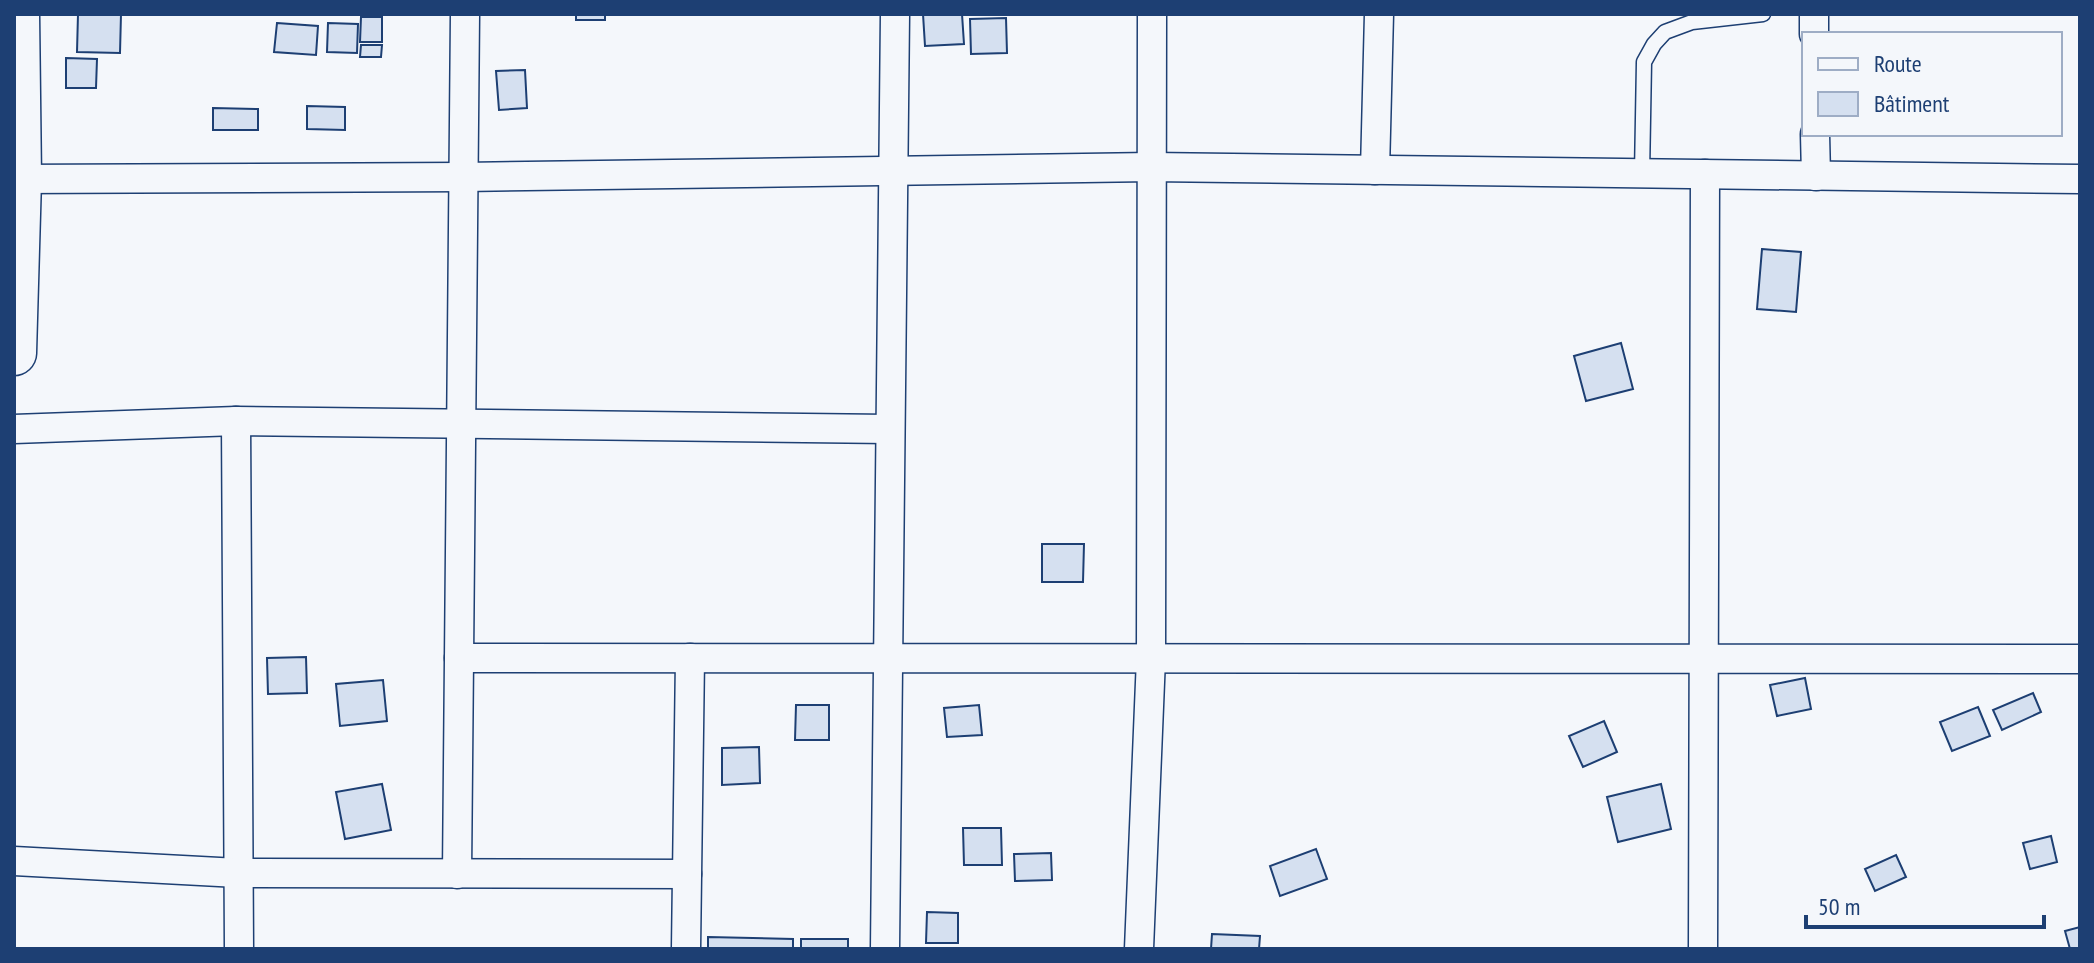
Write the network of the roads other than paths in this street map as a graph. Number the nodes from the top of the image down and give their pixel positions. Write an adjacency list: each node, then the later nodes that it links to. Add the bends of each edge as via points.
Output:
1 (17, 14): 15 (main road)
2 (465, 14): 14 (street)
3 (895, 14): 9 (street)
4 (1152, 14): 8 (street)
5 (1379, 14): 10 (street)
6 (1763, 14): 11 (lane, via 1692,22 1665,32 1654,44 1644,62)
7 (1815, 136): 13 (street)
8 (1151, 167): 9 (street); 10 (street); 25 (street)
9 (892, 170): 14 (street); 21 (street)
10 (1375, 170): 11 (street)
11 (1642, 174): 12 (street)
12 (1705, 174): 13 (street); 26 (street)
13 (1816, 176): 16 (street)
14 (464, 177): 15 (street); 19 (street)
15 (16, 179): 17 (main road)
16 (2080, 179)
17 (14, 353)
18 (236, 421): 19 (street); 20 (street); 29 (street)
19 (462, 423): 21 (street); 22 (street)
20 (14, 429)
21 (889, 429): 24 (street)
22 (459, 658): 23 (street); 30 (street)
23 (690, 658): 24 (street); 31 (street)
24 (888, 658): 25 (street); 34 (street)
25 (1151, 658): 26 (street); 35 (street)
26 (1704, 659): 27 (street); 36 (street)
27 (2080, 659)
28 (14, 861): 29 (street)
29 (238, 873): 30 (street); 32 (street)
30 (457, 874): 31 (street)
31 (687, 874): 33 (street)
32 (239, 949)
33 (686, 949)
34 (885, 949)
35 (1139, 949)
36 (1703, 949)

